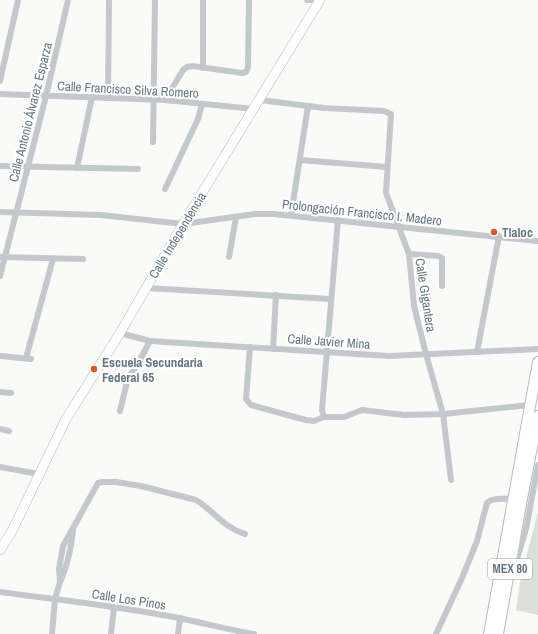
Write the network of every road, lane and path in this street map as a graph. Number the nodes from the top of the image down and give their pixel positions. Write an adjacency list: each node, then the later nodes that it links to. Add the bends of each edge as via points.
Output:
1 (18, 0): 10 (street)
2 (68, 0): 12 (street, Calle Antonio Álvarez Esparza)
3 (109, 0): 14 (street)
4 (155, 0): 15 (street)
5 (203, 0): 9 (street)
6 (249, 0): 9 (street, via 246,72)
7 (307, 0): 8 (street)
8 (320, 0): 17 (street, Calle Independencia)
9 (203, 68): 16 (street, via 187,66)
10 (0, 81)
11 (0, 94): 12 (street, Calle Francisco Silva Romero)
12 (46, 96): 13 (street, Calle Francisco Silva Romero); 24 (street, Calle Antonio Álvarez Esparza)
13 (92, 97): 14 (street, Calle Francisco Silva Romero); 26 (street)
14 (108, 98): 15 (street, Calle Francisco Silva Romero)
15 (154, 99): 16 (street, Calle Francisco Silva Romero); 21 (street)
16 (166, 100): 18 (street, Calle Francisco Silva Romero)
17 (260, 100): 19 (street); 20 (street, Calle Independencia)
18 (202, 104): 20 (street, Calle Francisco Silva Romero); 28 (street, via 198,119)
19 (308, 106): 22 (street); 25 (street, Calle Gigantera, via 384,111 391,114)
20 (254, 109): 34 (street, Calle Independencia)
21 (153, 142)
22 (300, 160): 25 (street); 31 (street)
23 (0, 166): 24 (street)
24 (28, 166): 26 (street); 30 (street, Calle Antonio Álvarez Esparza)
25 (387, 167): 35 (street, Calle Gigantera, via 386,193)
26 (77, 168): 27 (street)
27 (138, 169)
28 (165, 189)
29 (0, 212): 30 (street, Prolongación Francisco I. Madero)
30 (16, 212): 34 (street, Prolongación Francisco I. Madero, via 101,215); 39 (street, Calle Antonio Álvarez Esparza)
31 (290, 215): 32 (street, Prolongación Francisco I. Madero, via 255,214); 33 (street, Prolongación Francisco I. Madero)
32 (236, 217): 34 (street, Prolongación Francisco I. Madero); 40 (street)
33 (338, 220): 35 (street, Prolongación Francisco I. Madero); 47 (street)
34 (183, 224): 45 (street, Calle Independencia)
35 (399, 226): 36 (street, Prolongación Francisco I. Madero); 38 (street, Calle Gigantera)
36 (498, 236): 37 (street, Prolongación Francisco I. Madero); 54 (street)
37 (538, 241)
38 (409, 254): 44 (street, via 442,258); 55 (street, Calle Gigantera, via 414,306)
39 (2, 257): 41 (street); 43 (street, Calle Antonio Álvarez Esparza)
40 (229, 257)
41 (53, 259): 42 (street); 56 (street, via 29,358)
42 (83, 259)
43 (0, 276)
44 (442, 286)
45 (146, 288): 46 (street); 48 (street, Calle Independencia)
46 (276, 295): 47 (street); 51 (street)
47 (331, 299): 53 (street)
48 (120, 333): 49 (street, Calle Javier Mina); 69 (street, Calle Independencia, via 66,419)
49 (150, 341): 50 (street, Calle Javier Mina); 61 (street, via 128,378)
50 (250, 348): 51 (street, Calle Javier Mina); 64 (street, via 246,400 251,405 306,420 314,421)
51 (274, 349): 53 (street, Calle Javier Mina)
52 (538, 349): 54 (street, Calle Javier Mina)
53 (327, 352): 55 (street, Calle Javier Mina, via 389,356); 64 (street, via 322,410)
54 (477, 352): 55 (street, Calle Javier Mina)
55 (426, 354): 62 (street, Calle Gigantera)
56 (0, 356)
57 (538, 362): 60 (main road, MEX 80)
58 (0, 392): 59 (street)
59 (11, 393)
60 (530, 405): 62 (street); 72 (main road, MEX 80)
61 (120, 411)
62 (443, 414): 64 (street, via 404,415 367,410 344,416); 70 (street, Calle Gigantera)
63 (538, 416): 75 (main road, MEX 80)
64 (324, 417)
65 (0, 429): 66 (street)
66 (9, 431)
67 (538, 465): 71 (street)
68 (0, 467): 69 (street)
69 (39, 474): 74 (street, Calle Independencia)
70 (452, 480)
71 (535, 492): 75 (street)
72 (514, 499): 85 (street, via 493,499 486,503 477,541); 86 (main road, MEX 80)
73 (245, 534): 77 (street, via 226,525 196,500 140,486 98,483 63,546)
74 (0, 550)
75 (507, 590): 87 (main road, MEX 80)
76 (0, 592): 77 (street, Calle Los Pinos)
77 (56, 599): 78 (street, Calle Los Pinos); 81 (street)
78 (114, 607): 79 (street, Calle Los Pinos); 82 (street)
79 (180, 618): 80 (street, Calle Los Pinos); 83 (street)
80 (228, 632): 84 (street, Calle Los Pinos)
81 (52, 634)
82 (111, 634)
83 (178, 634)
84 (254, 634)
85 (436, 634)
86 (489, 634)
87 (498, 634)

